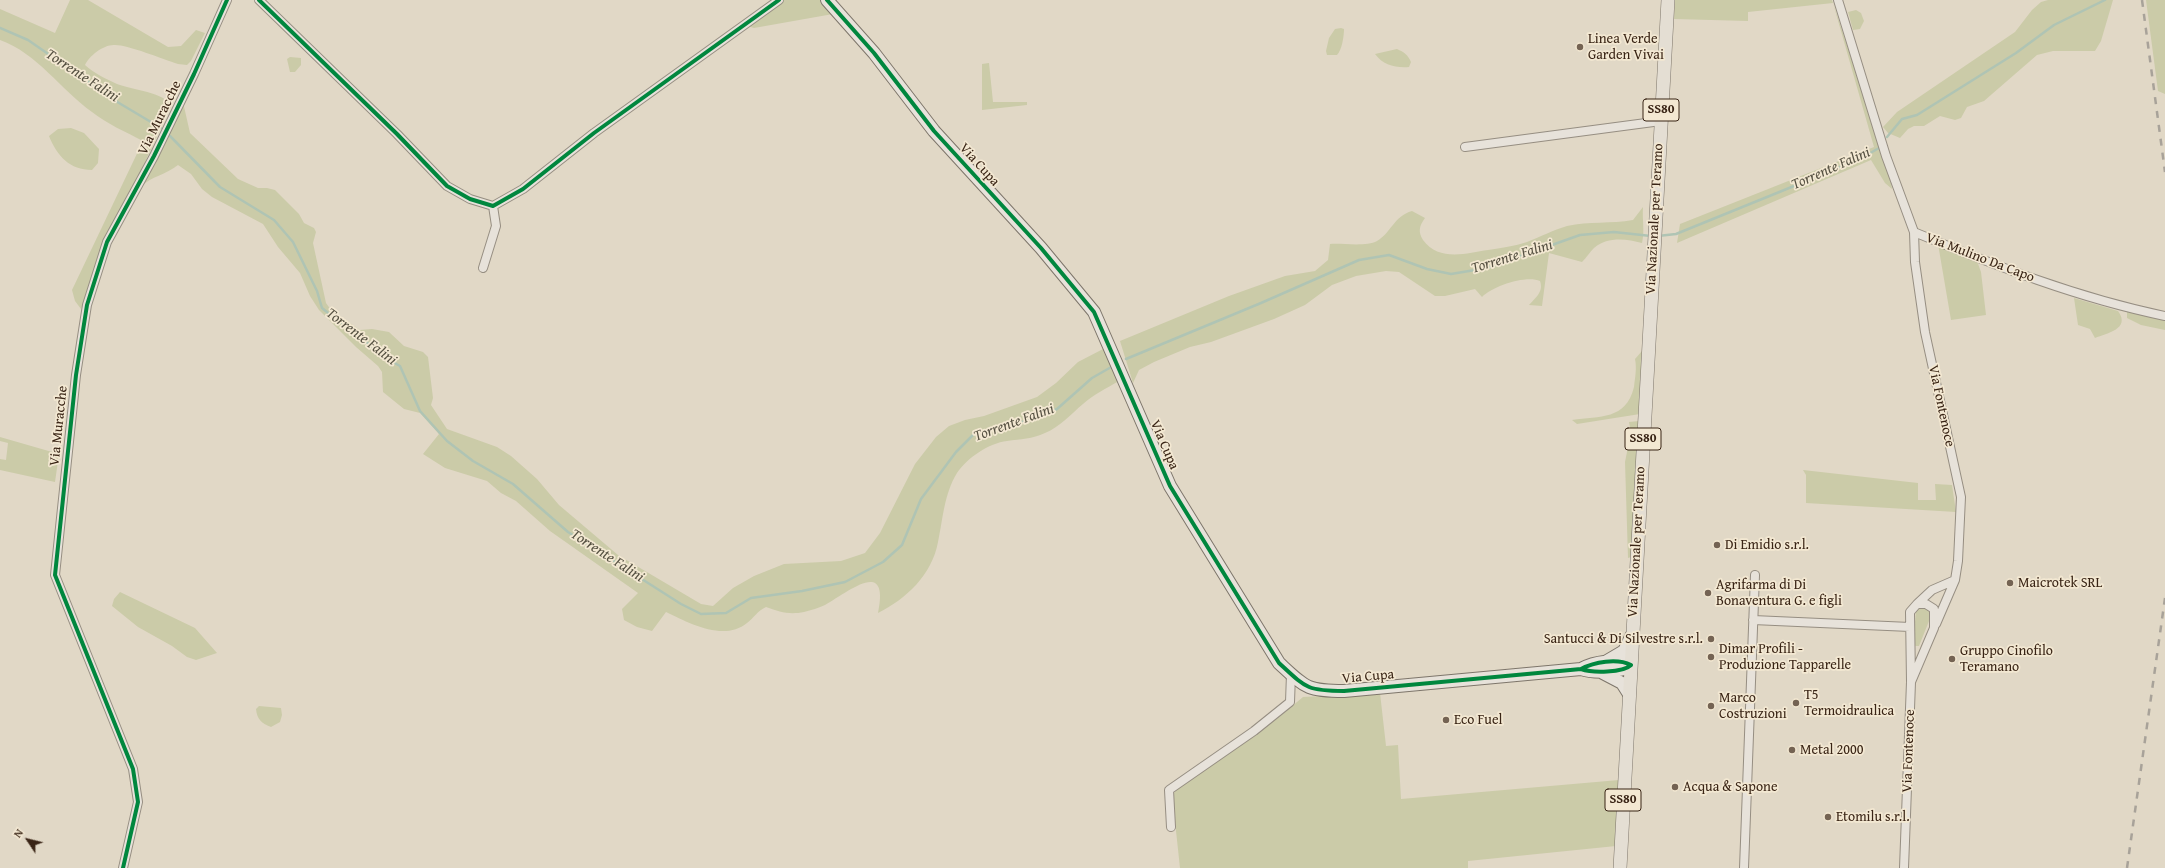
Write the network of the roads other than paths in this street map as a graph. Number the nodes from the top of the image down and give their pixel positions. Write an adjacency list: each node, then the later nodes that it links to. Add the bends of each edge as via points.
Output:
1 (227, 0): 26 (street, Via Muracche, via 157,149 107,242 87,305 76,375 54,575 133,770 138,802)
2 (259, 0): 9 (street, via 448,186 470,200)
3 (779, 0): 9 (street, via 594,133 523,189)
4 (827, 0): 22 (street, Via Cupa, via 874,53 934,131 1094,312 1170,486 1280,663)
5 (1668, 0): 7 (main road, Via Nazionale per Teramo / SS80)
6 (1838, 0): 10 (street, Via Mulino Da Capo, via 1886,156)
7 (1661, 121): 8 (street, Via Nazionale per Teramo); 19 (main road, Via Nazionale per Teramo / SS80)
8 (1465, 147)
9 (493, 206): 11 (street, via 496,226)
10 (1914, 232): 12 (street, Via Mulino Da Capo, via 2073,293); 14 (street, Via Fontenoce, via 1915,262 1925,332 1961,497)
11 (483, 268)
12 (2165, 316)
13 (1755, 575): 16 (street)
14 (1955, 580): 15 (street, Via Fontenoce, via 1932,590); 18 (street, Via Fontenoce)
15 (1917, 604): 17 (street, Via Fontenoce, via 1910,612); 18 (street, Via Fontenoce, via 1926,604 1934,609)
16 (1753, 620): 17 (street); 28 (street)
17 (1910, 627): 23 (street, Via Fontenoce)
18 (1934, 628): 23 (street, Via Fontenoce)
19 (1633, 631): 20 (main road, Via Nazionale per Teramo / SS80); 21 (street, via 1629,645 1624,651)
20 (1631, 665): 21 (street, Via Cupa, via 1624,669); 24 (main road, Via Nazionale per Teramo / SS80)
21 (1602, 668): 22 (street, Via Cupa, via 1344,691 1317,691); 24 (street, Via Cupa, via 1622,683)
22 (1291, 674): 25 (street, via 1290,702 1254,731 1168,790)
23 (1912, 682): 29 (street, Via Fontenoce)
24 (1629, 694): 27 (main road, Via Nazionale per Teramo / SS80)
25 (1171, 827)
26 (123, 868)
27 (1620, 868)
28 (1744, 868)
29 (1904, 868)

